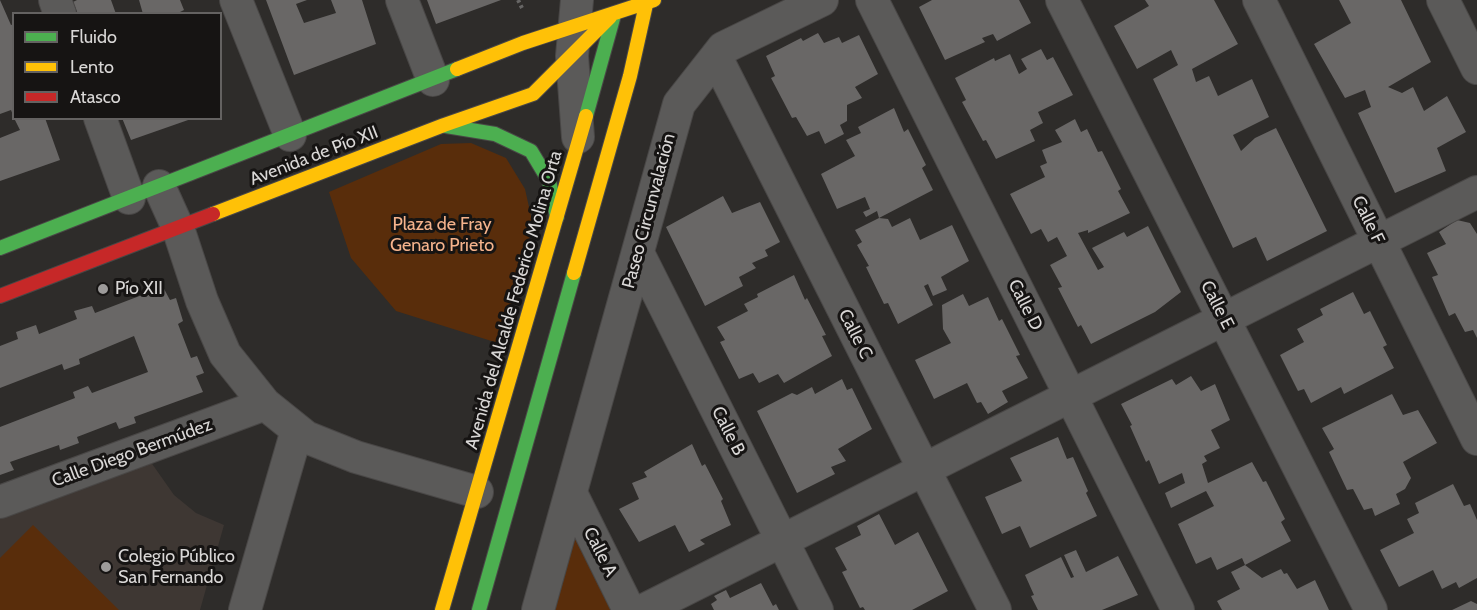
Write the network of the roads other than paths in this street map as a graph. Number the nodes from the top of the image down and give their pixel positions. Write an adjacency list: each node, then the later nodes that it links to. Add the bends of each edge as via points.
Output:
1 (236, 0): 16 (street)
2 (402, 0): 13 (street)
3 (822, 0): 11 (street, Paseo Circunvalación, via 723,48)
4 (872, 0): 28 (street, Calle D)
5 (1062, 0): 27 (street, Calle E)
6 (1259, 0): 23 (street, Calle F)
7 (1443, 0): 12 (street)
8 (649, 1): 9 (main road); 39 (main road)
9 (616, 6): 10 (main road); 10 (main road, Avenida de Pío XII); 17 (main road, Avenida del Alcalde Federico Molina Orta)
10 (575, 27): 13 (main road, Avenida de Pío XII); 15 (main road, Avenida de Pío XII, via 533,94); 17 (street)
11 (716, 57): 25 (street, Paseo Circunvalación, via 679,104); 32 (street, Calle C)
12 (1477, 68)
13 (433, 80): 16 (main road, Avenida de Pío XII)
14 (101, 120): 20 (street)
15 (444, 125): 21 (main road, via 495,134 531,151 549,181); 22 (main road, Avenida de Pío XII)
16 (290, 135): 18 (main road, Avenida de Pío XII)
17 (578, 144): 21 (main road, Avenida del Alcalde Federico Molina Orta)
18 (159, 186): 20 (main road, Avenida de Pío XII); 22 (street)
19 (1477, 192): 23 (street)
20 (129, 198): 24 (main road, Avenida de Pío XII)
21 (557, 218): 33 (main road, Avenida del Alcalde Federico Molina Orta)
22 (178, 228): 26 (main road, Avenida de Pío XII); 29 (street, via 202,301 225,354)
23 (1379, 242): 27 (street); 31 (street, Calle F)
24 (0, 248)
25 (638, 253): 34 (street, Paseo Circunvalación); 36 (street, Calle B)
26 (0, 296)
27 (1224, 320): 28 (street); 46 (street, Calle E)
28 (1071, 396): 32 (street); 45 (street, Calle D)
29 (265, 404): 30 (street); 35 (street, Calle Diego Bermúdez)
30 (297, 430): 33 (street, via 356,457); 37 (street)
31 (1477, 439)
32 (924, 470): 36 (street); 44 (street, Calle C)
33 (477, 492): 38 (main road, Avenida del Alcalde Federico Molina Orta)
34 (571, 494): 40 (street, Paseo Circunvalación); 41 (street, Calle A)
35 (0, 502)
36 (783, 541): 42 (street); 43 (street, Calle B)
37 (244, 610)
38 (442, 610)
39 (479, 610)
40 (538, 610)
41 (629, 610)
42 (644, 610)
43 (817, 610)
44 (995, 610)
45 (1178, 610)
46 (1371, 610)

